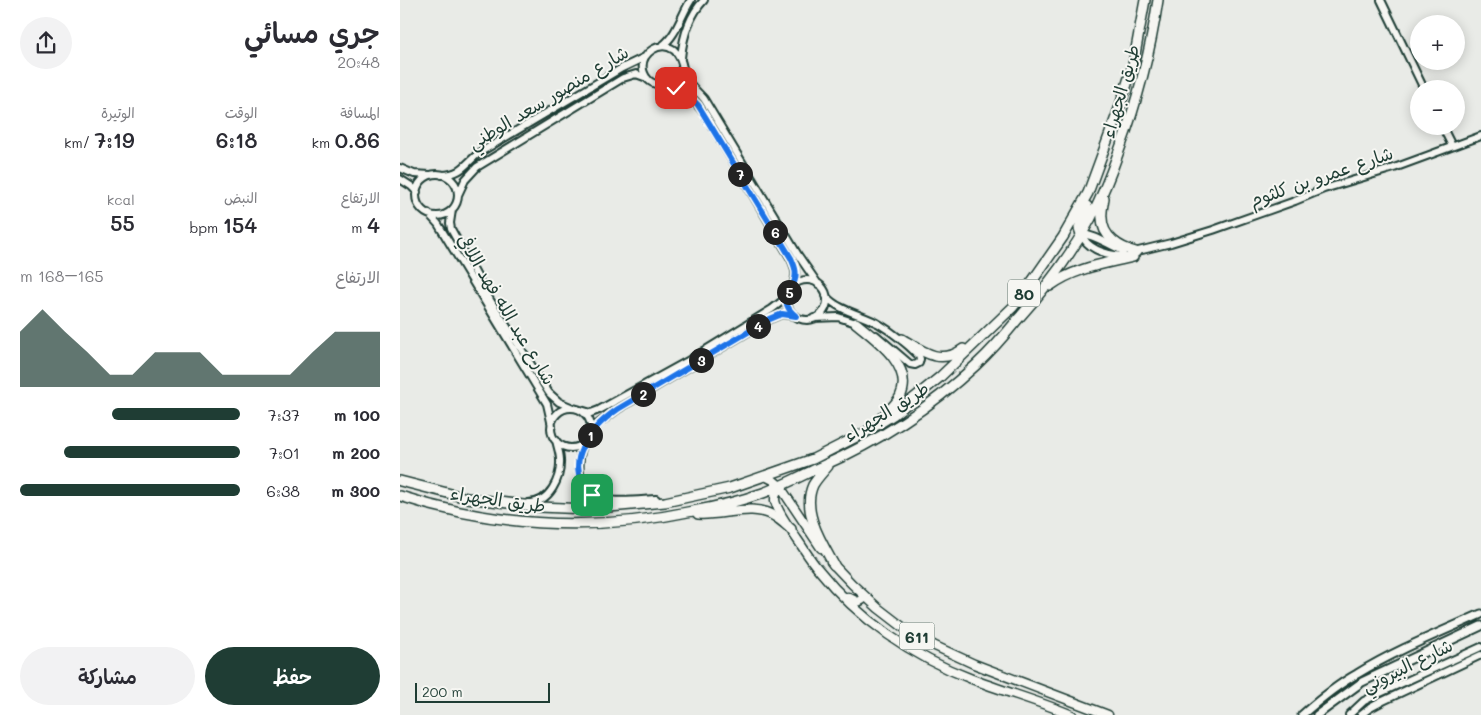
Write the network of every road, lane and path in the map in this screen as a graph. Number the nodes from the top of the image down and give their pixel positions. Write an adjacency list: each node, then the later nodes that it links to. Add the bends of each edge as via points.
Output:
1 (691, 0): 6 (street, via 675,32)
2 (704, 0): 8 (street, via 689,23)
3 (1158, 0): 20 (highway, طريق الجهراء / 80, via 1145,73)
4 (1382, 0): 11 (street)
5 (1144, 2): 17 (highway, طريق الجهراء / 80, via 1133,65)
6 (662, 46): 7 (street); 8 (street, via 673,50)
7 (645, 57): 10 (street, via 643,68); 19 (street, شارع منصور سعد الوطني, via 478,153 458,172)
8 (681, 59): 9 (street)
9 (682, 67): 12 (street, via 677,79); 29 (street)
10 (648, 79): 12 (street); 23 (street, شارع منصور سعد الوطني, via 636,74 623,78 500,152 472,171)
11 (1420, 80)
12 (666, 85): 30 (street, via 683,91 706,116 791,258 796,273)
13 (1446, 135): 15 (street)
14 (1481, 136): 15 (street, شارع عمرو بن كلثوم)
15 (1452, 146): 28 (street, شارع عمرو بن كلثوم)
16 (400, 168): 18 (street, via 414,174)
17 (1097, 171): 26 (highway, via 1079,228); 27 (highway, طريق الجهراء / 80)
18 (431, 175): 19 (street); 22 (street, via 419,185)
19 (442, 175): 23 (street, via 454,182)
20 (1109, 178): 26 (highway, طريق الجهراء / 80); 28 (highway, via 1102,217 1105,231 1112,240)
21 (400, 179): 22 (street)
22 (417, 192): 25 (street, via 417,201)
23 (458, 195): 24 (street)
24 (452, 210): 25 (street, via 440,216); 39 (street, شارع عبد الله فهد اللافي, via 451,229 490,300 549,393)
25 (428, 213): 41 (street, شارع عبد الله فهد اللافي, via 438,224 547,404)
26 (1081, 234): 27 (highway); 28 (street, شارع عمرو بن كلثوم); 31 (highway, طريق الجهراء / 80)
27 (1063, 237): 34 (highway, طريق الجهراء / 80)
28 (1135, 254): 31 (highway, via 1069,274)
29 (818, 284): 30 (street, via 804,280); 33 (street)
30 (792, 287): 32 (street)
31 (1042, 292): 47 (highway, طريق الجهراء / 80, via 978,364 944,393 885,434)
32 (788, 294): 35 (street, via 787,304); 40 (street, via 772,309 673,370 599,410 591,413)
33 (826, 296): 36 (street, via 824,309); 38 (street, via 834,304 877,323)
34 (1013, 307): 38 (highway, via 989,324 958,354 942,357 925,353); 42 (highway, طريق الجهراء / 80, via 920,394)
35 (796, 316): 36 (street, via 805,320); 43 (street, via 782,314 770,319 618,409)
36 (814, 318): 37 (street, via 832,316)
37 (856, 323): 38 (street, via 878,336 910,364 918,365 919,356); 42 (highway, via 886,349 904,378 895,403)
38 (902, 339)
39 (573, 408): 40 (street); 41 (street, via 561,411)
40 (581, 410): 43 (street, via 590,420)
41 (552, 426): 44 (street)
42 (866, 432): 45 (highway, طريق الجهراء / 80)
43 (590, 434): 46 (street)
44 (555, 439): 46 (street, via 572,448); 53 (street, via 559,470 548,494 532,503)
45 (851, 440): 48 (highway, طريق الجهراء / 80, via 813,459); 50 (highway, via 836,453)
46 (584, 443): 51 (street, via 579,462 580,480 585,489 599,498 608,501 651,499)
47 (831, 463): 50 (highway, طريق الجهراء / 80); 56 (highway, via 814,485 810,508 821,542)
48 (765, 476): 50 (main road, 611); 51 (highway, طريق الجهراء / 80)
49 (400, 481): 53 (highway, طريق الجهراء / 80, via 467,498)
50 (783, 482): 54 (highway, طريق الجهراء / 80, via 765,492); 55 (main road, 611, via 775,501); 56 (main road, 611, via 811,534)
51 (712, 492): 53 (highway, طريق الجهراء / 80, via 665,502 587,509 540,508)
52 (400, 496): 54 (highway, طريق الجهراء / 80, via 465,514 540,523 634,522)
53 (495, 501)
54 (686, 513): 55 (highway, via 764,511)
55 (791, 529): 57 (main road, 611, via 818,570)
56 (834, 565): 58 (main road, 611)
57 (841, 595): 58 (main road, via 858,602); 63 (main road, 611)
58 (865, 597): 66 (main road, 611, via 904,628)
59 (1481, 614): 61 (main road)
60 (1481, 626): 65 (main road)
61 (1439, 633): 65 (main road, via 1434,639 1405,653); 69 (main road, via 1356,674)
62 (1478, 652): 64 (street, شارع البيروني)
63 (917, 654): 66 (main road, via 916,647 921,643); 67 (main road, 611, via 971,679)
64 (1468, 657): 71 (street, شارع البيروني, via 1364,701); 72 (street, شارع البيروني)
65 (1407, 660): 70 (main road, via 1362,682)
66 (974, 664): 68 (main road, 611)
67 (1072, 715)
68 (1108, 715)
69 (1302, 715)
70 (1317, 715)
71 (1349, 715)
72 (1361, 715)

